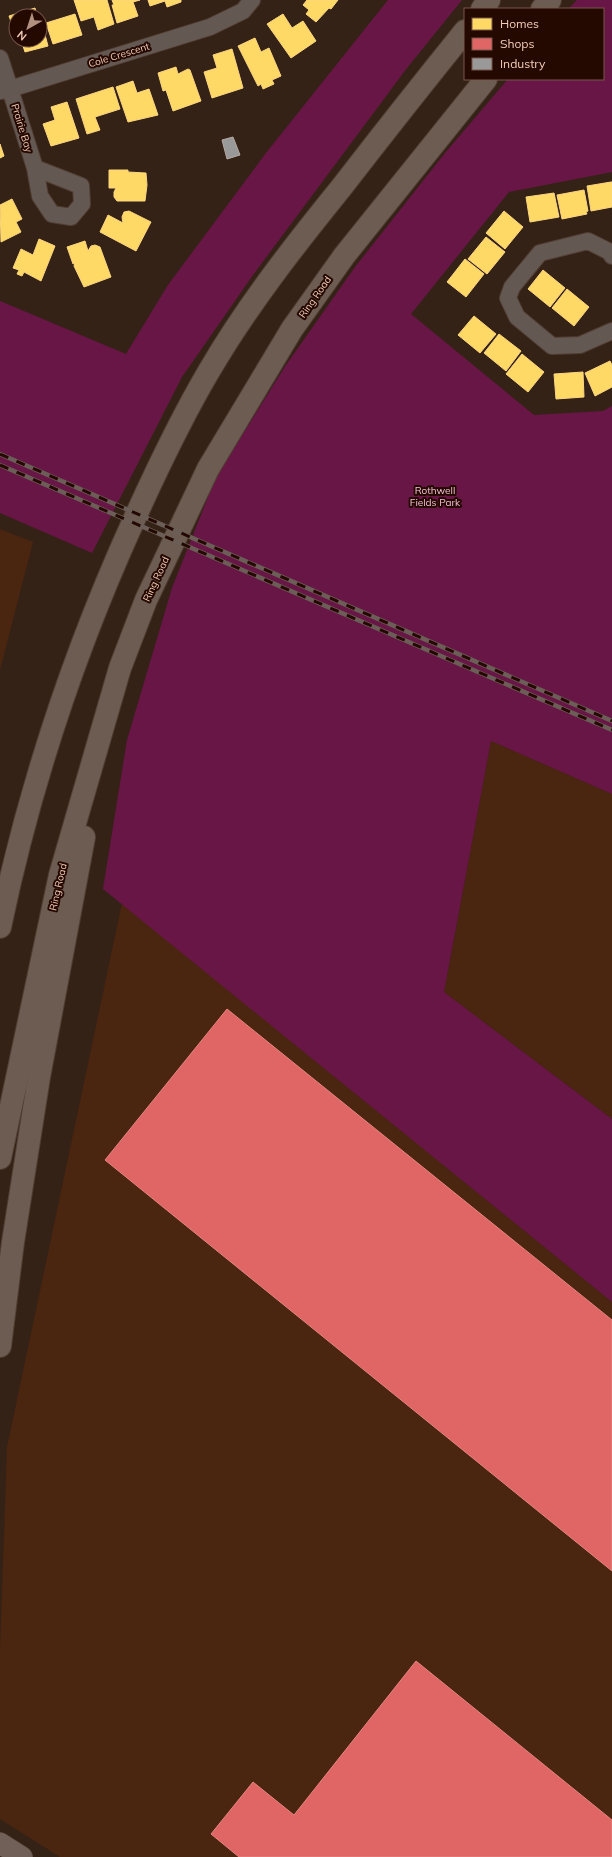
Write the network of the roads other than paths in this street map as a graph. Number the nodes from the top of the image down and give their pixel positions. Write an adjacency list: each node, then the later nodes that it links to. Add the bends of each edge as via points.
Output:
1 (252, 0): 9 (street, Cole Crescent, via 243,11 210,27)
2 (489, 0): 4 (highway)
3 (550, 0): 5 (highway)
4 (483, 8)
5 (543, 8)
6 (464, 32): 14 (highway, via 257,298 210,370 165,451 107,579 70,677)
7 (0, 58): 9 (street)
8 (485, 80): 13 (highway, Ring Road, via 344,256 292,329 212,462 146,600 120,668)
9 (5, 90): 10 (street, Prairie Bay)
10 (35, 168)
11 (612, 256): 12 (street, via 610,252 588,241 540,253 512,287 508,298 517,317 552,346 580,346)
12 (612, 331)
13 (101, 736): 16 (highway, Ring Road, via 60,875); 17 (highway, via 39,1077 13,1242)
14 (4, 900): 15 (highway)
15 (0, 927)
16 (0, 1158)
17 (0, 1346)
18 (0, 1843): 19 (main road)
19 (22, 1857)

